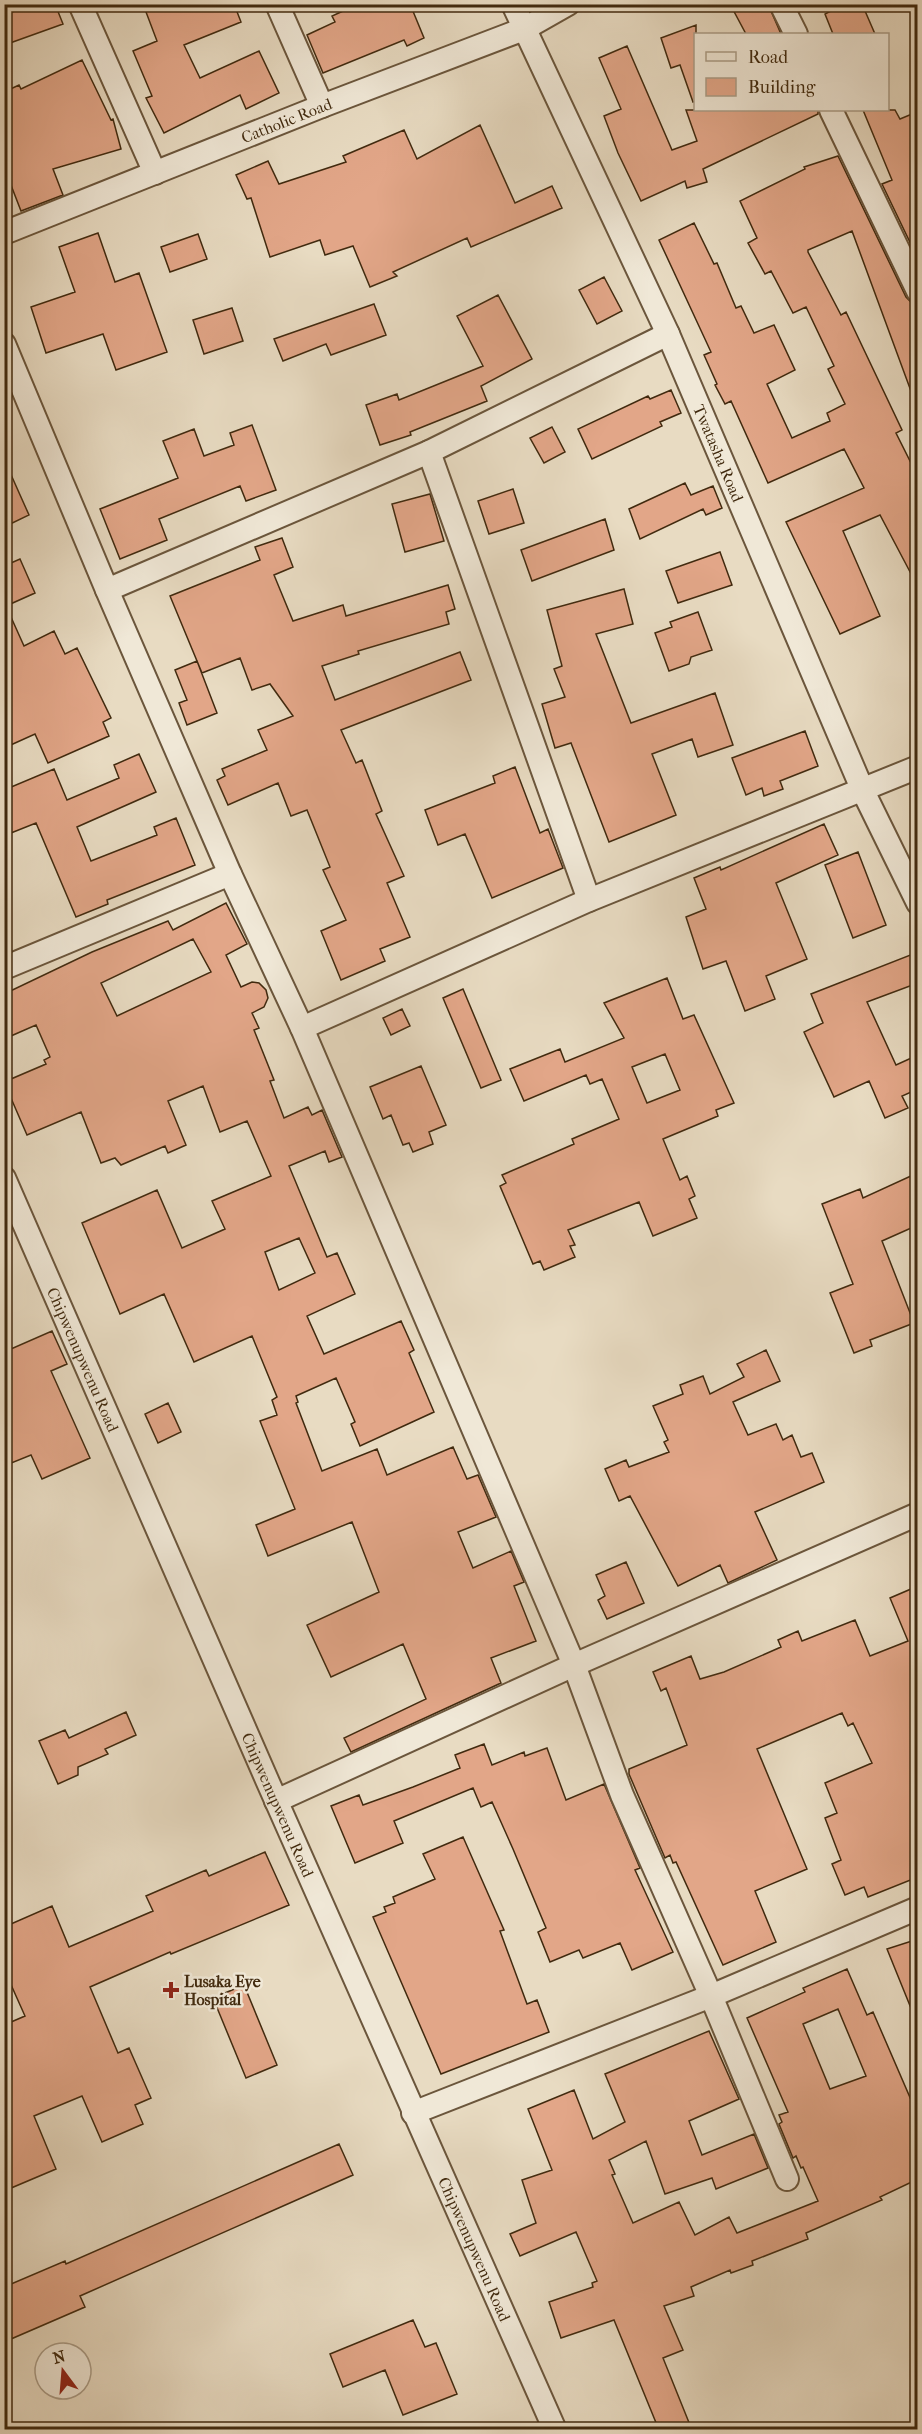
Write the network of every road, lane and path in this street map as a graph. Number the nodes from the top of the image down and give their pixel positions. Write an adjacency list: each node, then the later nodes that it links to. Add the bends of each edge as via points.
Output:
1 (80, 4): 10 (street)
2 (277, 4): 8 (street)
3 (513, 4): 6 (street, Twatasha Road)
4 (568, 4): 6 (street, Catholic Road)
5 (781, 4): 7 (street)
6 (524, 29): 8 (street, Catholic Road); 13 (street, Twatasha Road)
7 (796, 33)
8 (322, 106): 10 (street, Catholic Road)
9 (831, 111): 12 (street)
10 (154, 173): 11 (street, Catholic Road)
11 (4, 233)
12 (918, 291)
13 (668, 334): 15 (street); 18 (street, Twatasha Road)
14 (4, 344): 16 (street)
15 (429, 452): 16 (street); 20 (street)
16 (107, 590): 19 (street)
17 (918, 767): 18 (street)
18 (863, 791): 20 (street); 21 (street, Twatasha Road)
19 (230, 874): 22 (street); 23 (street)
20 (589, 900): 23 (street)
21 (918, 903)
22 (4, 968)
23 (302, 1028): 26 (street)
24 (4, 1178): 27 (street, Chipwenupwenu Road)
25 (918, 1514): 26 (street)
26 (574, 1665): 27 (street); 29 (street, via 622,1795)
27 (276, 1801): 30 (street, Chipwenupwenu Road)
28 (918, 1908): 29 (street)
29 (711, 1996): 30 (street); 31 (street)
30 (413, 2113): 32 (street, Chipwenupwenu Road)
31 (787, 2179)
32 (555, 2430)

